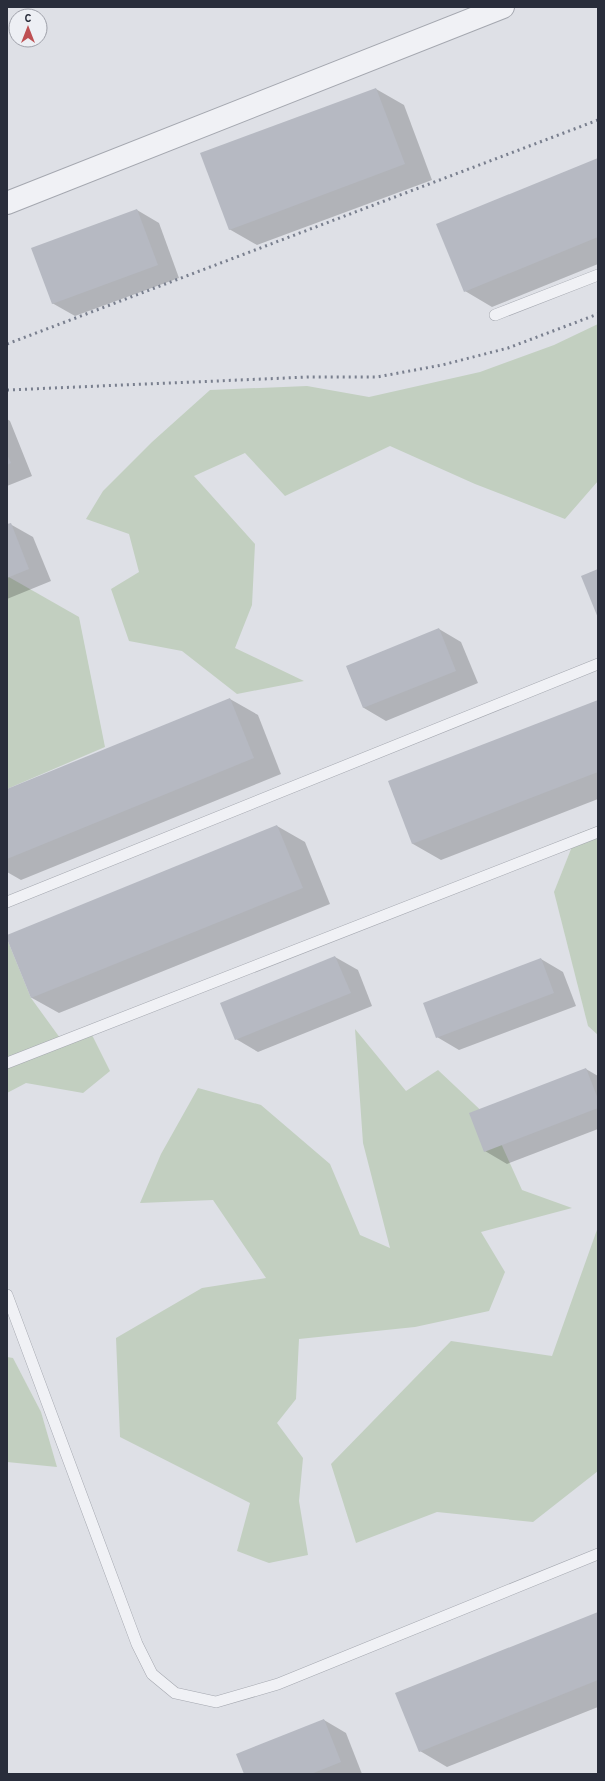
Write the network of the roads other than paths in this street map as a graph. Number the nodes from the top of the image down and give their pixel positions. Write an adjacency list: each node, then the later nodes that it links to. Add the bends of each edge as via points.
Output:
1 (503, 7): 2 (street)
2 (7, 203)
3 (598, 275): 4 (lane)
4 (495, 315)
5 (598, 664): 7 (lane)
6 (598, 832): 8 (lane)
7 (7, 902)
8 (7, 1063)
9 (7, 1295): 10 (lane, via 137,1644 152,1674 175,1693 216,1702 278,1684)
10 (598, 1554)

